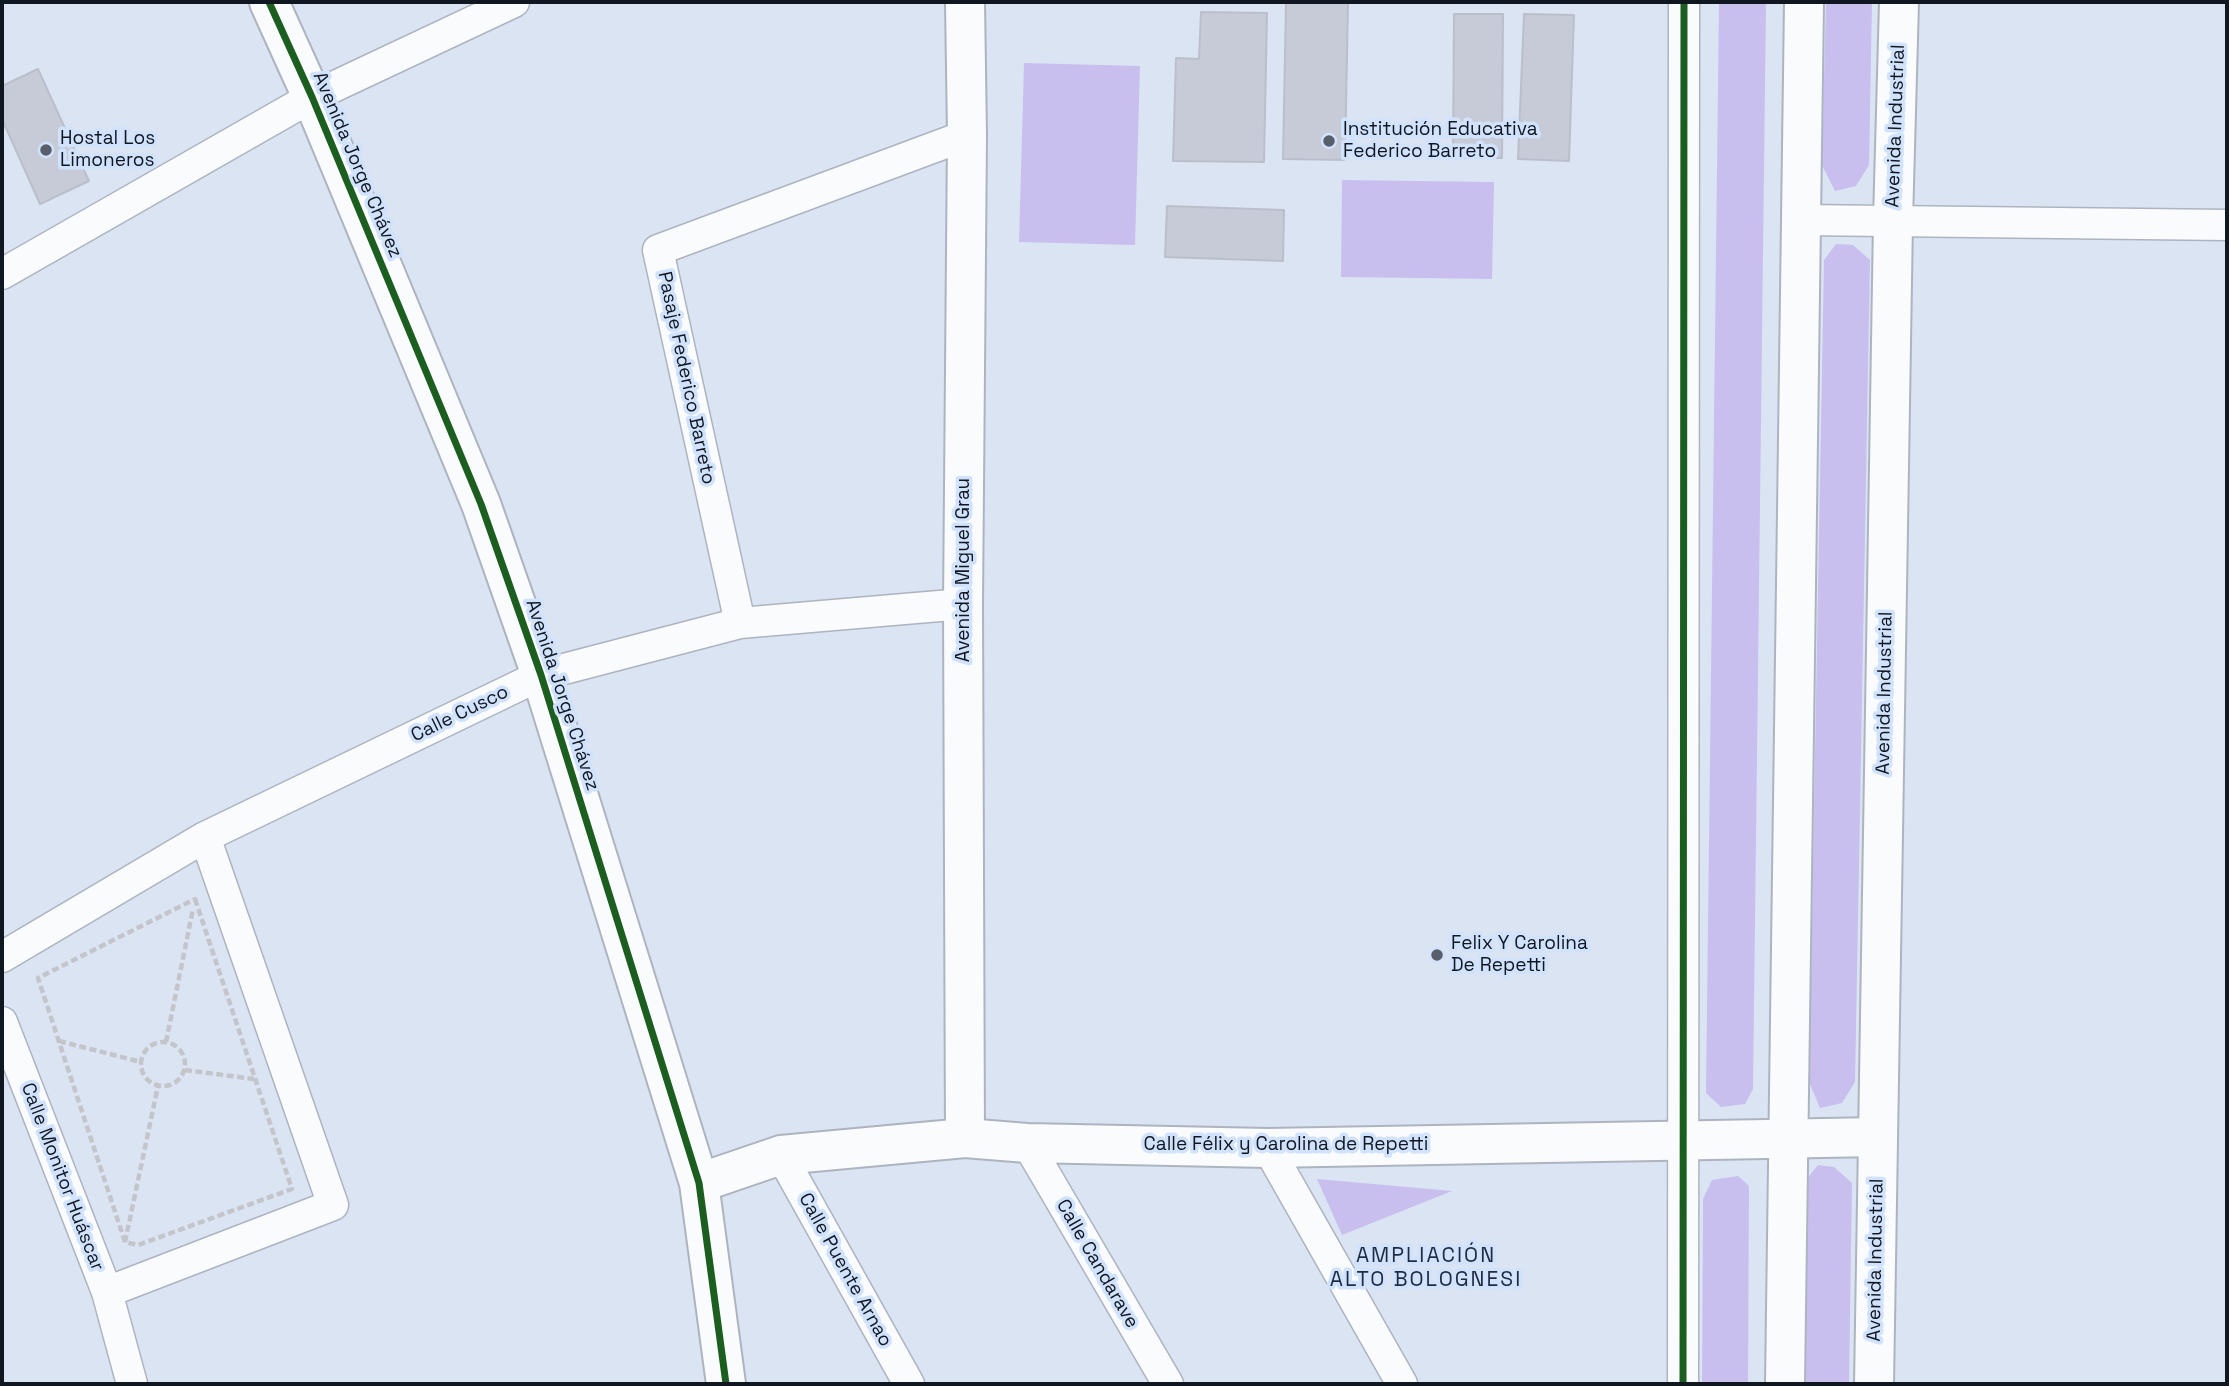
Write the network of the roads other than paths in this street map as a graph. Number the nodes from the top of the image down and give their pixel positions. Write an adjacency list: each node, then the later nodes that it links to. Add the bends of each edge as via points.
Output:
1 (269, 2): 7 (street, Avenida Jorge Chávez)
2 (514, 2): 7 (street)
3 (965, 2): 8 (street, Avenida Miguel Grau)
4 (1684, 2): 21 (street)
5 (1804, 2): 9 (street)
6 (1899, 2): 10 (street, Avenida Industrial)
7 (312, 97): 12 (street); 15 (street, Avenida Jorge Chávez, via 481,504)
8 (967, 135): 13 (street, Avenida Miguel Grau); 14 (street, Pasaje Federico Barreto, via 658,250)
9 (1802, 220): 10 (street); 22 (street)
10 (1893, 221): 11 (street); 19 (street, Avenida Industrial)
11 (2227, 225)
12 (2, 274)
13 (963, 604): 14 (street, Calle Cusco); 20 (street, Avenida Miguel Grau)
14 (740, 623): 15 (street, Calle Cusco)
15 (541, 675): 16 (street, Calle Cusco); 26 (street, Avenida Jorge Chávez)
16 (205, 836): 17 (street, Calle Cusco); 27 (street, via 333,1205)
17 (2, 957)
18 (2, 1022): 27 (street, Calle Monitor Huáscar)
19 (1878, 1137): 22 (street, Calle Félix y Carolina de Repetti); 35 (street, Avenida Industrial)
20 (965, 1138): 23 (street, Calle Félix y Carolina de Repetti); 25 (street, Calle Félix y Carolina de Repetti)
21 (1685, 1139): 22 (street, Calle Félix y Carolina de Repetti); 24 (street, Calle Félix y Carolina de Repetti); 33 (street)
22 (1789, 1139): 34 (street)
23 (1027, 1143): 24 (street, Calle Félix y Carolina de Repetti); 31 (street, Calle Candarave)
24 (1268, 1148): 32 (street)
25 (781, 1155): 26 (street, Calle Félix y Carolina de Repetti); 30 (street, Calle Puente Arnao)
26 (699, 1183): 29 (street, Avenida Jorge Chávez)
27 (107, 1292): 28 (street, Calle Monitor Huáscar)
28 (132, 1384)
29 (726, 1384)
30 (909, 1384)
31 (1168, 1384)
32 (1402, 1384)
33 (1683, 1384)
34 (1786, 1384)
35 (1874, 1384)

